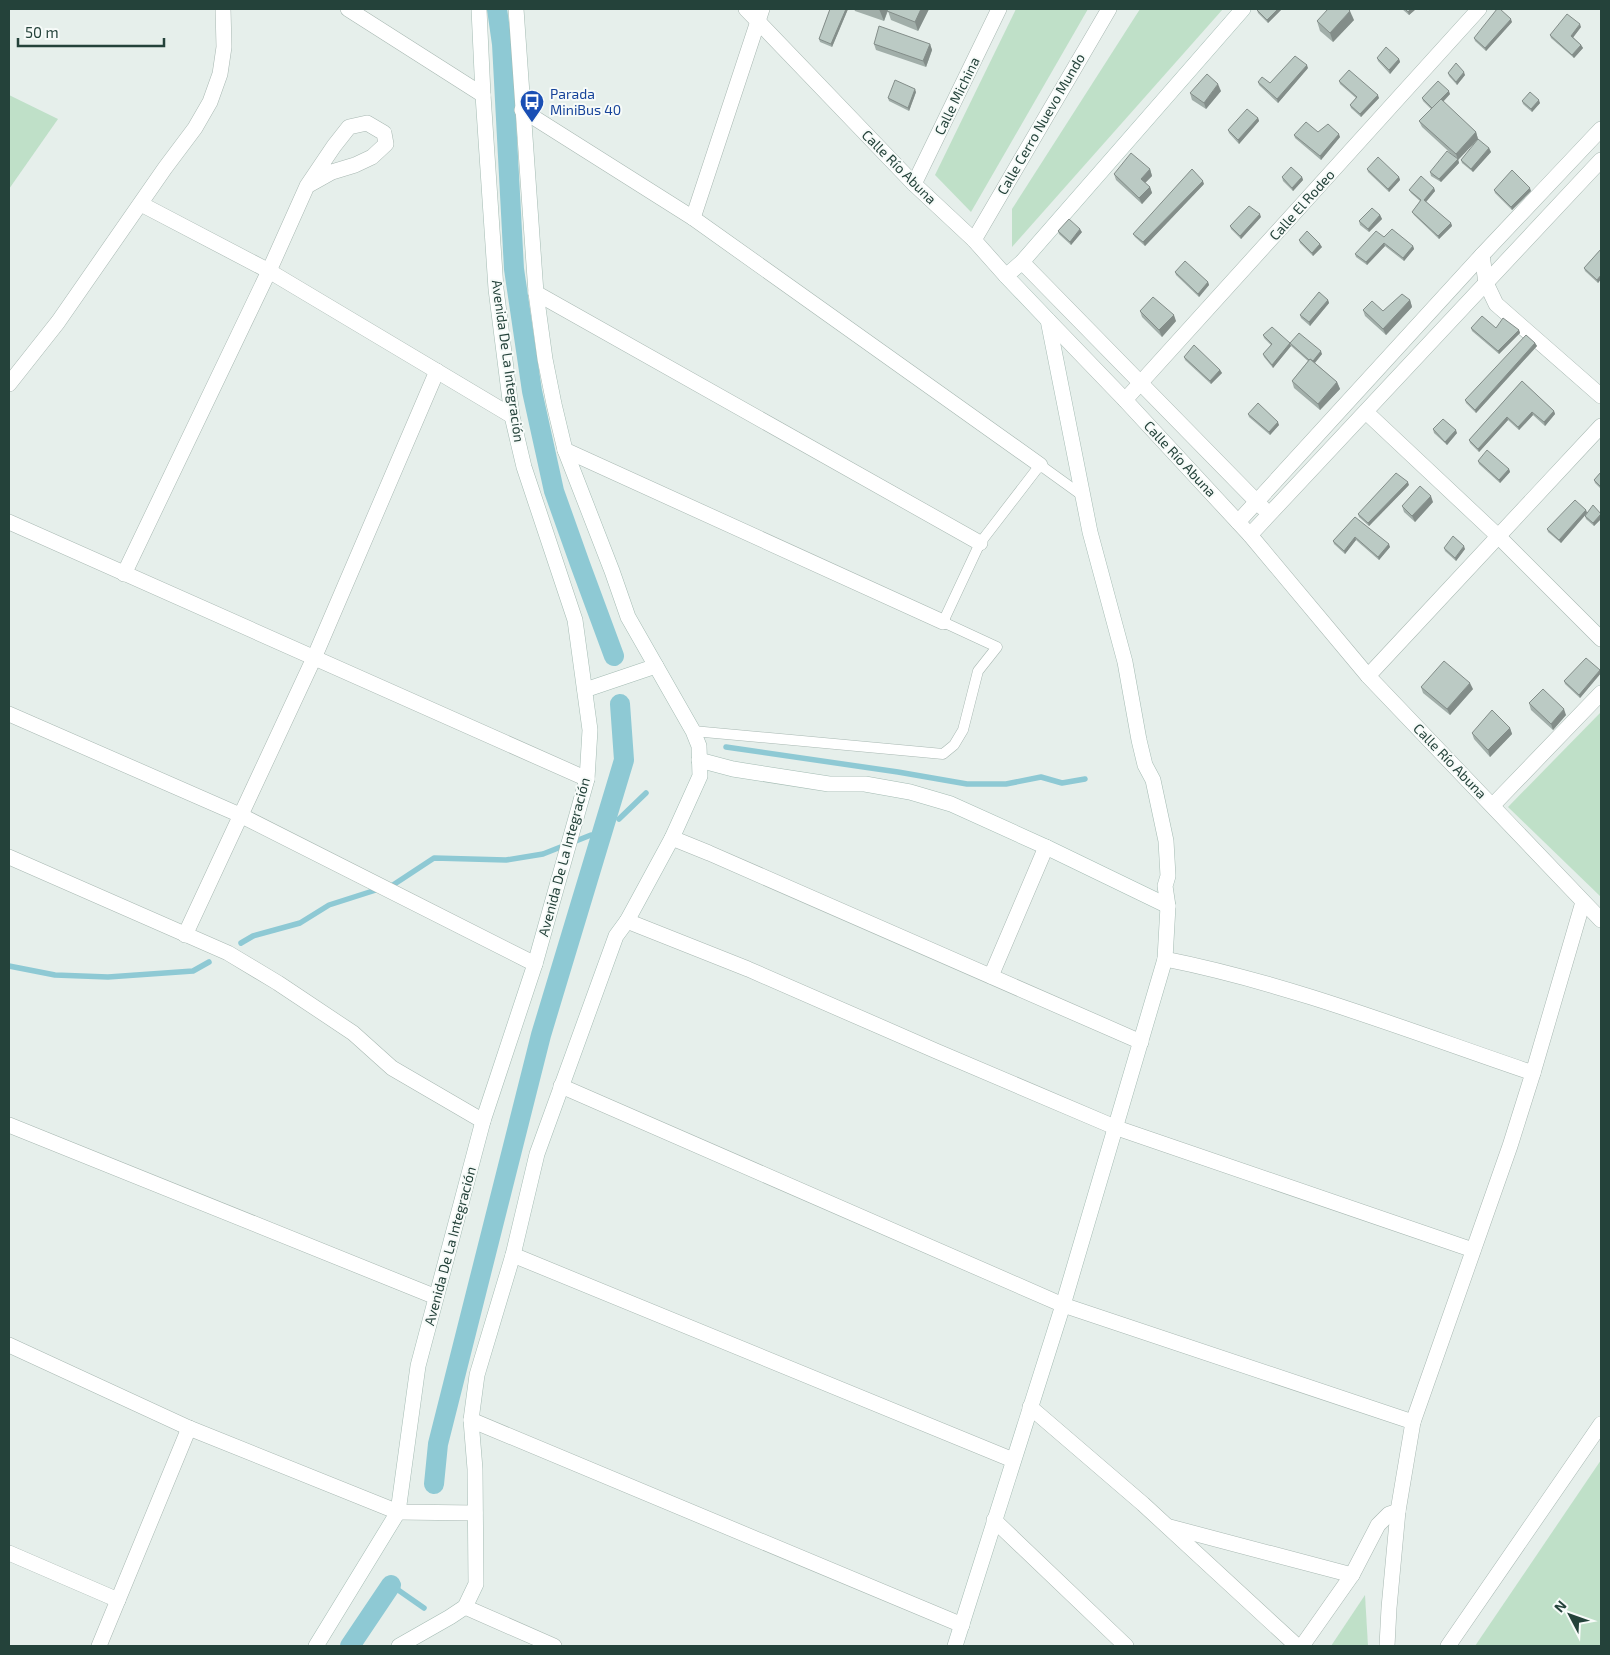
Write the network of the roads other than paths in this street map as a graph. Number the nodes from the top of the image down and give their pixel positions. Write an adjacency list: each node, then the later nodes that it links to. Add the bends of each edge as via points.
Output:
1 (223, 9): 17 (street, via 224,47 220,74 210,102)
2 (348, 9): 11 (street)
3 (479, 9): 11 (street, Avenida De La Integración)
4 (516, 9): 12 (street)
5 (746, 9): 10 (street, Calle Río Abuna)
6 (999, 9): 15 (street, Calle Michina)
7 (1109, 9): 19 (street, Calle Cerro Nuevo Mundo)
8 (1243, 9): 21 (street)
9 (1478, 9): 28 (street, Calle El Rodeo)
10 (760, 15): 15 (street, Calle Río Abuna); 18 (street)
11 (483, 95): 33 (street, Avenida De La Integración, via 496,289)
12 (522, 110): 18 (street); 25 (street)
13 (1601, 129): 20 (street)
14 (1601, 160): 24 (street)
15 (914, 184): 19 (street, Calle Río Abuna)
16 (307, 186): 16 (street, via 349,127 367,123 384,133 386,144 372,157 332,172); 22 (street)
17 (141, 204): 22 (street); 29 (street, via 58,322)
18 (693, 218): 36 (street)
19 (974, 240): 23 (street, Calle Río Abuna)
20 (1482, 255): 24 (street); 38 (street)
21 (1022, 262): 23 (street); 28 (street)
22 (269, 272): 27 (street); 45 (street)
23 (1006, 276): 26 (street, Calle Río Abuna)
24 (1486, 283): 30 (street, via 1496,304); 32 (street)
25 (536, 293): 35 (street, via 545,358); 44 (street)
26 (1048, 320): 31 (street, Calle Río Abuna); 37 (street)
27 (437, 371): 33 (street); 48 (street)
28 (1141, 383): 31 (street, Calle El Rodeo); 38 (street)
29 (9, 384)
30 (1601, 396)
31 (1125, 400): 41 (street, Calle Río Abuna)
32 (1366, 412): 39 (street); 43 (street)
33 (512, 416): 51 (street, Avenida De La Integración, via 524,467 575,620)
34 (1601, 426): 43 (street)
35 (565, 450): 46 (street); 49 (street, via 628,617)
36 (1040, 465): 37 (lane); 44 (lane)
37 (1083, 496): 63 (street, via 1125,662 1139,740 1153,780 1166,841)
38 (1257, 501): 39 (street); 41 (street)
39 (1270, 514): 42 (street)
40 (9, 522): 45 (street)
41 (1238, 522): 42 (street, Calle Río Abuna)
42 (1250, 535): 50 (street, Calle Río Abuna)
43 (1498, 536): 47 (street); 50 (street)
44 (980, 543): 46 (lane)
45 (124, 574): 48 (street)
46 (943, 622): 54 (lane, via 997,647 978,671 962,730 954,745 943,754)
47 (1601, 639)
48 (314, 658): 56 (street); 58 (street)
49 (656, 666): 51 (street); 54 (street)
50 (1368, 676): 57 (street, Calle Río Abuna)
51 (586, 690): 56 (street, Avenida De La Integración, via 590,730)
52 (1601, 693): 57 (street)
53 (9, 714): 58 (street)
54 (692, 731): 55 (street, via 699,746)
55 (700, 760): 59 (street, via 700,776); 60 (street, via 733,769 829,784 865,784 910,792 952,804)
56 (587, 779): 68 (street, Avenida De La Integración)
57 (1492, 805): 62 (street, Calle Río Abuna)
58 (240, 815): 66 (street); 68 (street)
59 (672, 838): 65 (street); 69 (street)
60 (1046, 847): 63 (street); 69 (street)
61 (9, 856): 66 (street)
62 (1583, 902): 64 (street, Calle Río Abuna); 71 (street)
63 (1168, 906): 67 (street)
64 (1601, 920)
65 (627, 921): 72 (street, via 616,936); 75 (street, via 748,969)
66 (185, 935): 73 (street, via 228,953 278,983 353,1033 392,1068)
67 (1166, 959): 70 (street); 71 (street, via 1296,992)
68 (535, 964): 73 (street, Avenida De La Integración)
69 (991, 976): 70 (street)
70 (1142, 1042): 75 (street)
71 (1533, 1072): 76 (street)
72 (561, 1086): 77 (street, via 537,1154); 79 (street)
73 (482, 1121): 78 (street, Avenida De La Integración)
74 (9, 1125): 78 (street)
75 (1116, 1128): 76 (street); 79 (street)
76 (1473, 1250): 83 (street)
77 (513, 1254): 82 (street, via 477,1375); 86 (street)
78 (436, 1296): 88 (street, Avenida De La Integración, via 418,1366)
79 (1063, 1305): 81 (street); 83 (street)
80 (9, 1345): 85 (street)
81 (1030, 1407): 86 (street); 91 (street)
82 (472, 1420): 89 (street); 96 (street)
83 (1413, 1422): 87 (street)
84 (1601, 1424): 106 (street)
85 (189, 1428): 88 (street); 94 (street)
86 (1013, 1460): 90 (street)
87 (1398, 1511): 93 (street, via 1389,1514 1378,1525); 105 (street)
88 (398, 1512): 89 (street); 98 (street, Avenida De La Integración)
89 (475, 1512): 95 (street, via 476,1584)
90 (994, 1520): 96 (street); 102 (street)
91 (1166, 1526): 93 (street); 103 (street)
92 (9, 1553): 94 (street)
93 (1352, 1575): 104 (street)
94 (118, 1600): 97 (street)
95 (465, 1607): 99 (street); 100 (street)
96 (962, 1625): 101 (street)
97 (99, 1646)
98 (316, 1646)
99 (399, 1646)
100 (554, 1646)
101 (955, 1646)
102 (1126, 1646)
103 (1297, 1646)
104 (1302, 1646)
105 (1387, 1646)
106 (1448, 1646)

